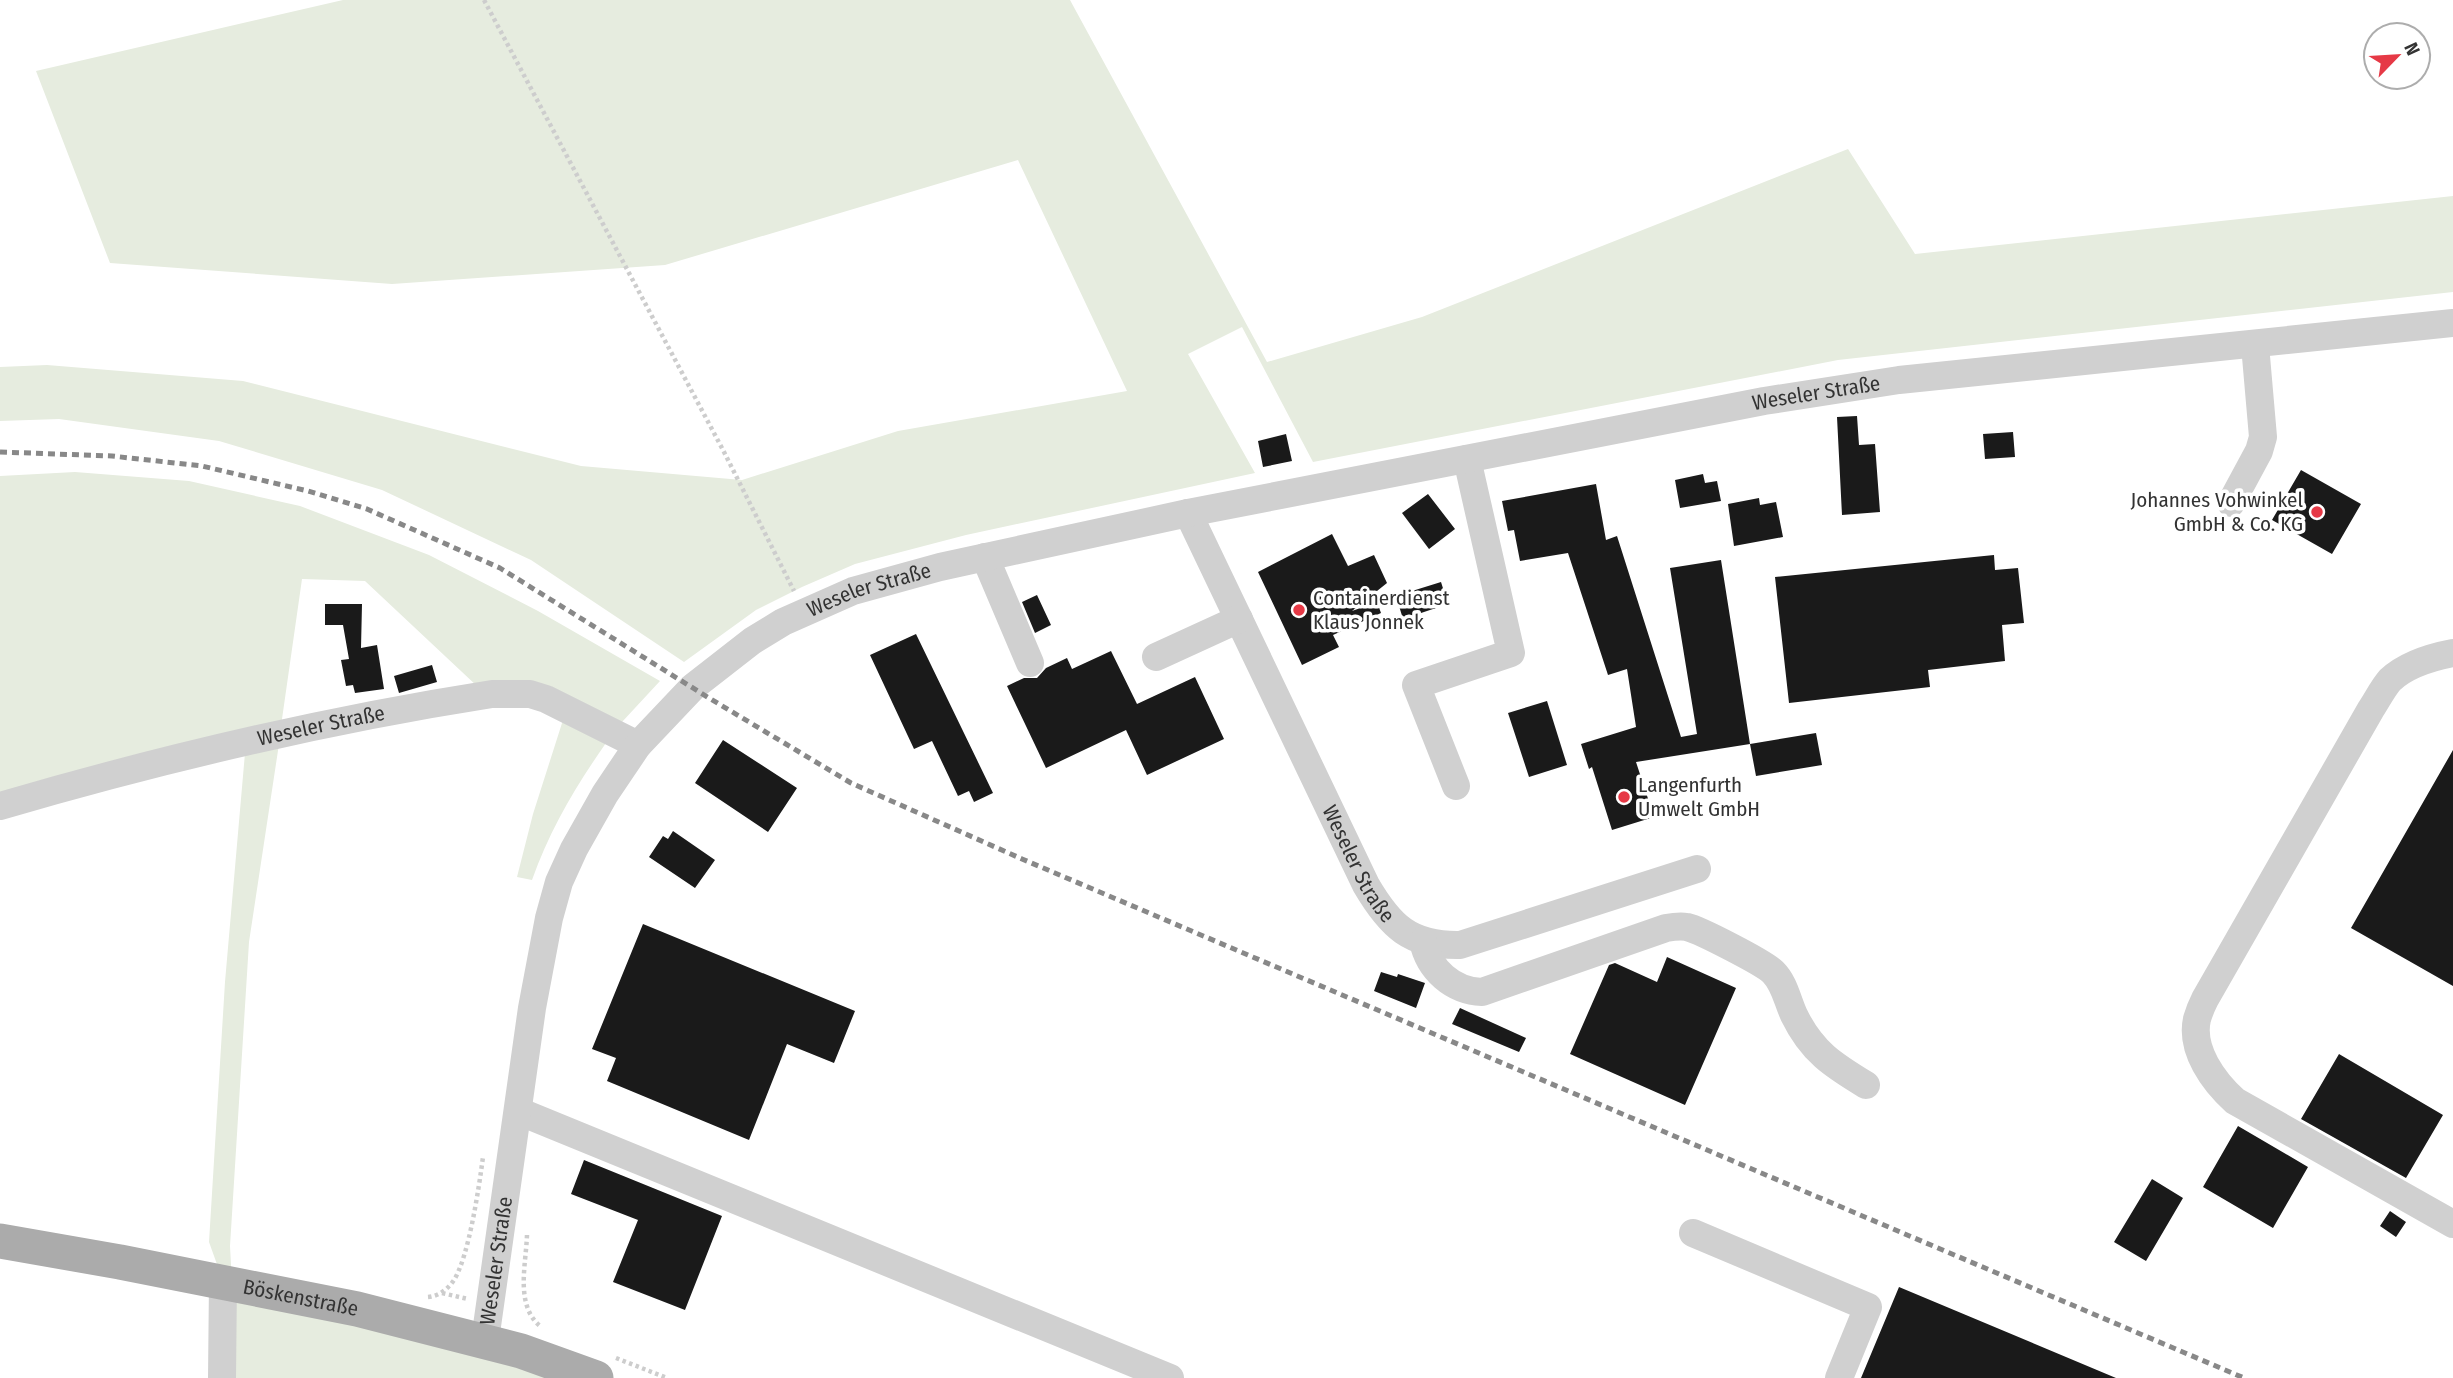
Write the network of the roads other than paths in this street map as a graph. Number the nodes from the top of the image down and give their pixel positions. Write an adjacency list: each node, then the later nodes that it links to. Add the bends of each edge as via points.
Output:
1 (2453, 323): 2 (street, Weseler Straße)
2 (2255, 345): 3 (street, Weseler Straße, via 1834,389); 4 (street, via 2263,438)
3 (1467, 459): 5 (street, Weseler Straße); 12 (street, via 1511,653 1416,685)
4 (2231, 503)
5 (1188, 513): 6 (street, Weseler Straße); 7 (street, Weseler Straße)
6 (985, 557): 10 (street); 11 (street, Weseler Straße, via 889,579 805,612 752,641 709,674)
7 (1238, 619): 9 (street); 15 (street, Weseler Straße, via 1377,903 1405,933)
8 (2453, 653): 18 (street, via 2432,657 2390,680 2211,987 2196,1021 2204,1063 2218,1086 2235,1101)
9 (1156, 657)
10 (1030, 663)
11 (638, 746): 13 (street, Weseler Straße, via 546,699 530,694 492,694 269,737); 17 (street, Weseler Straße, via 599,805 559,882 534,996)
12 (1456, 786)
13 (0, 806)
14 (1697, 869): 15 (street, Weseler Straße, via 1460,945)
15 (1423, 942): 16 (street, via 1429,960 1444,979 1471,992 1482,992 1665,928 1685,926 1772,970 1805,1034 1829,1062)
16 (1866, 1085)
17 (518, 1111): 22 (street, Weseler Straße); 25 (street)
18 (2453, 1224)
19 (1693, 1233): 26 (street, via 1878,1311)
20 (0, 1241): 21 (main road, Böskenstraße)
21 (223, 1281): 22 (main road, Böskenstraße); 23 (street)
22 (485, 1340): 24 (main road, Böskenstraße)
23 (222, 1378)
24 (596, 1378)
25 (1170, 1378)
26 (1839, 1378)

